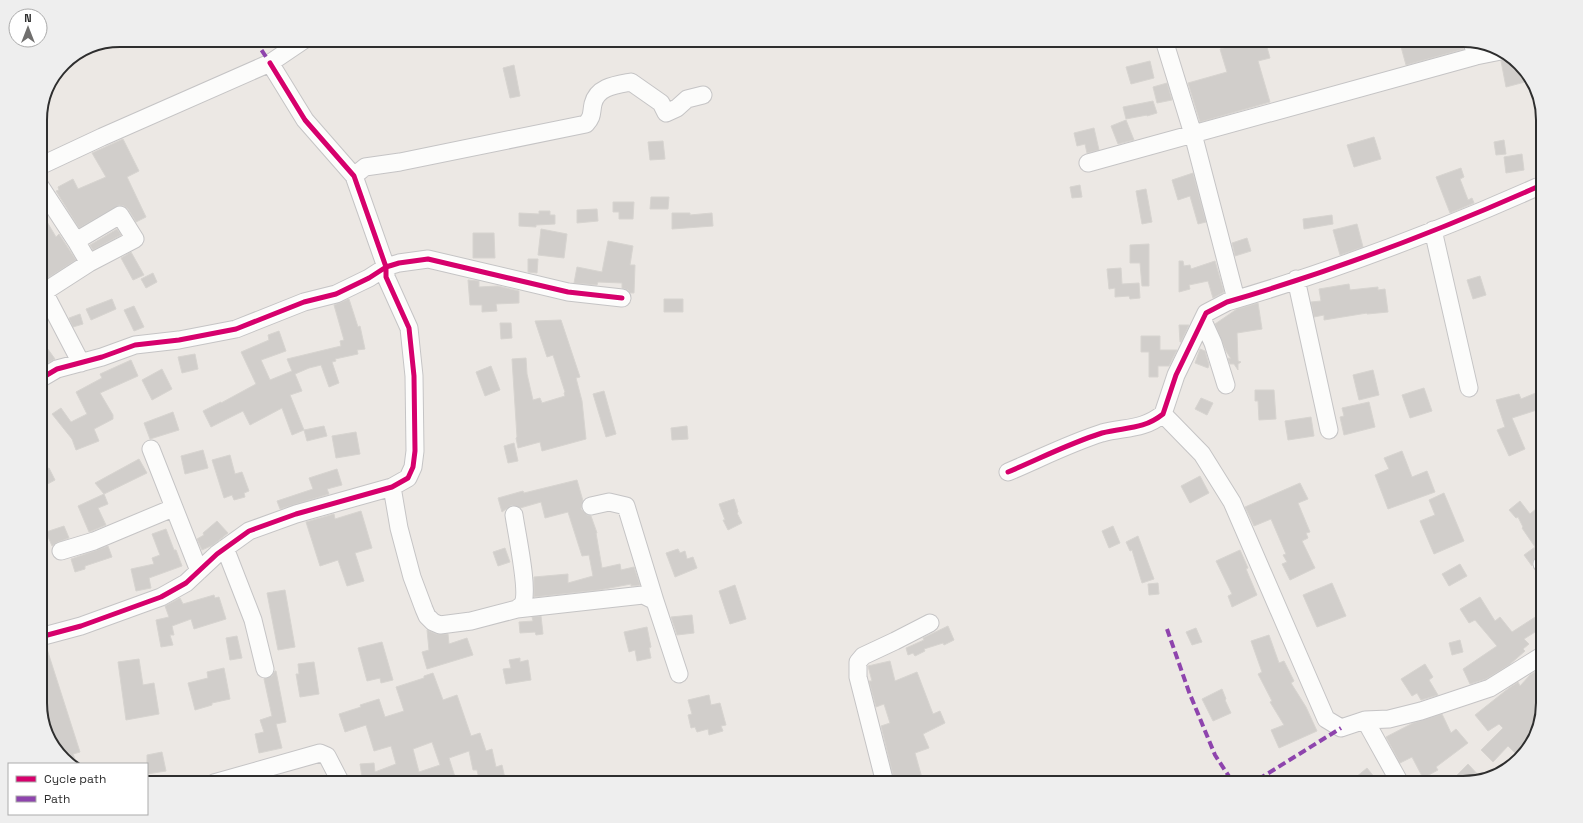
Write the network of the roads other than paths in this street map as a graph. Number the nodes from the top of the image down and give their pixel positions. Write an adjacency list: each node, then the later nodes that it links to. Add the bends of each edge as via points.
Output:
1 (294, 47): 4 (street)
2 (1166, 47): 6 (street)
3 (1474, 49): 6 (street)
4 (270, 63): 7 (street); 9 (street, via 305,120)
5 (703, 95): 9 (street, via 687,99 666,113 660,103 631,82 611,85 596,95 593,116 586,124 365,167)
6 (1193, 134): 8 (street); 20 (street)
7 (47, 163)
8 (1088, 163)
9 (354, 176): 15 (street)
10 (1536, 187): 12 (street, via 1475,215)
11 (47, 197): 13 (street)
12 (1433, 230): 16 (street, via 1353,262); 25 (street)
13 (76, 241): 14 (street); 14 (street, via 120,215 135,239)
14 (89, 263): 17 (street)
15 (386, 267): 19 (street, via 428,259 568,292); 22 (street, via 336,294 304,302 236,329 135,345); 30 (street, via 386,277 409,328 414,376 413,467 408,478)
16 (1296, 279): 20 (street); 27 (street)
17 (47, 290)
18 (47, 298): 22 (street)
19 (622, 298)
20 (1236, 299): 21 (street, via 1206,313)
21 (1203, 321): 24 (street, via 1214,343); 26 (street, via 1178,369)
22 (80, 362): 23 (street)
23 (47, 375)
24 (1226, 385)
25 (1469, 388)
26 (1163, 414): 29 (street, via 1138,427 1088,438); 44 (street, via 1202,454 1232,502 1326,719 1341,728)
27 (1329, 430)
28 (151, 449): 32 (street)
29 (1008, 472)
30 (392, 487): 34 (street, via 296,514 249,531); 38 (street, via 399,528 412,577 430,619 440,625 471,621)
31 (591, 506): 37 (street, via 609,502 626,506)
32 (173, 508): 35 (street, via 94,541); 36 (street)
33 (514, 515): 38 (street, via 523,565 524,599)
34 (225, 548): 36 (street); 42 (street, via 253,620)
35 (61, 551)
36 (199, 571): 40 (street, via 186,583 161,597 81,626)
37 (655, 601): 38 (street, via 643,595); 43 (street)
38 (517, 609)
39 (930, 622): 47 (street, via 863,656 858,662 858,677)
40 (47, 635)
41 (1536, 659): 44 (street, via 1490,688 1395,718)
42 (265, 669)
43 (679, 674)
44 (1365, 720): 48 (street)
45 (239, 776): 46 (street, via 320,753 327,756)
46 (337, 776)
47 (883, 776)
48 (1396, 776)

